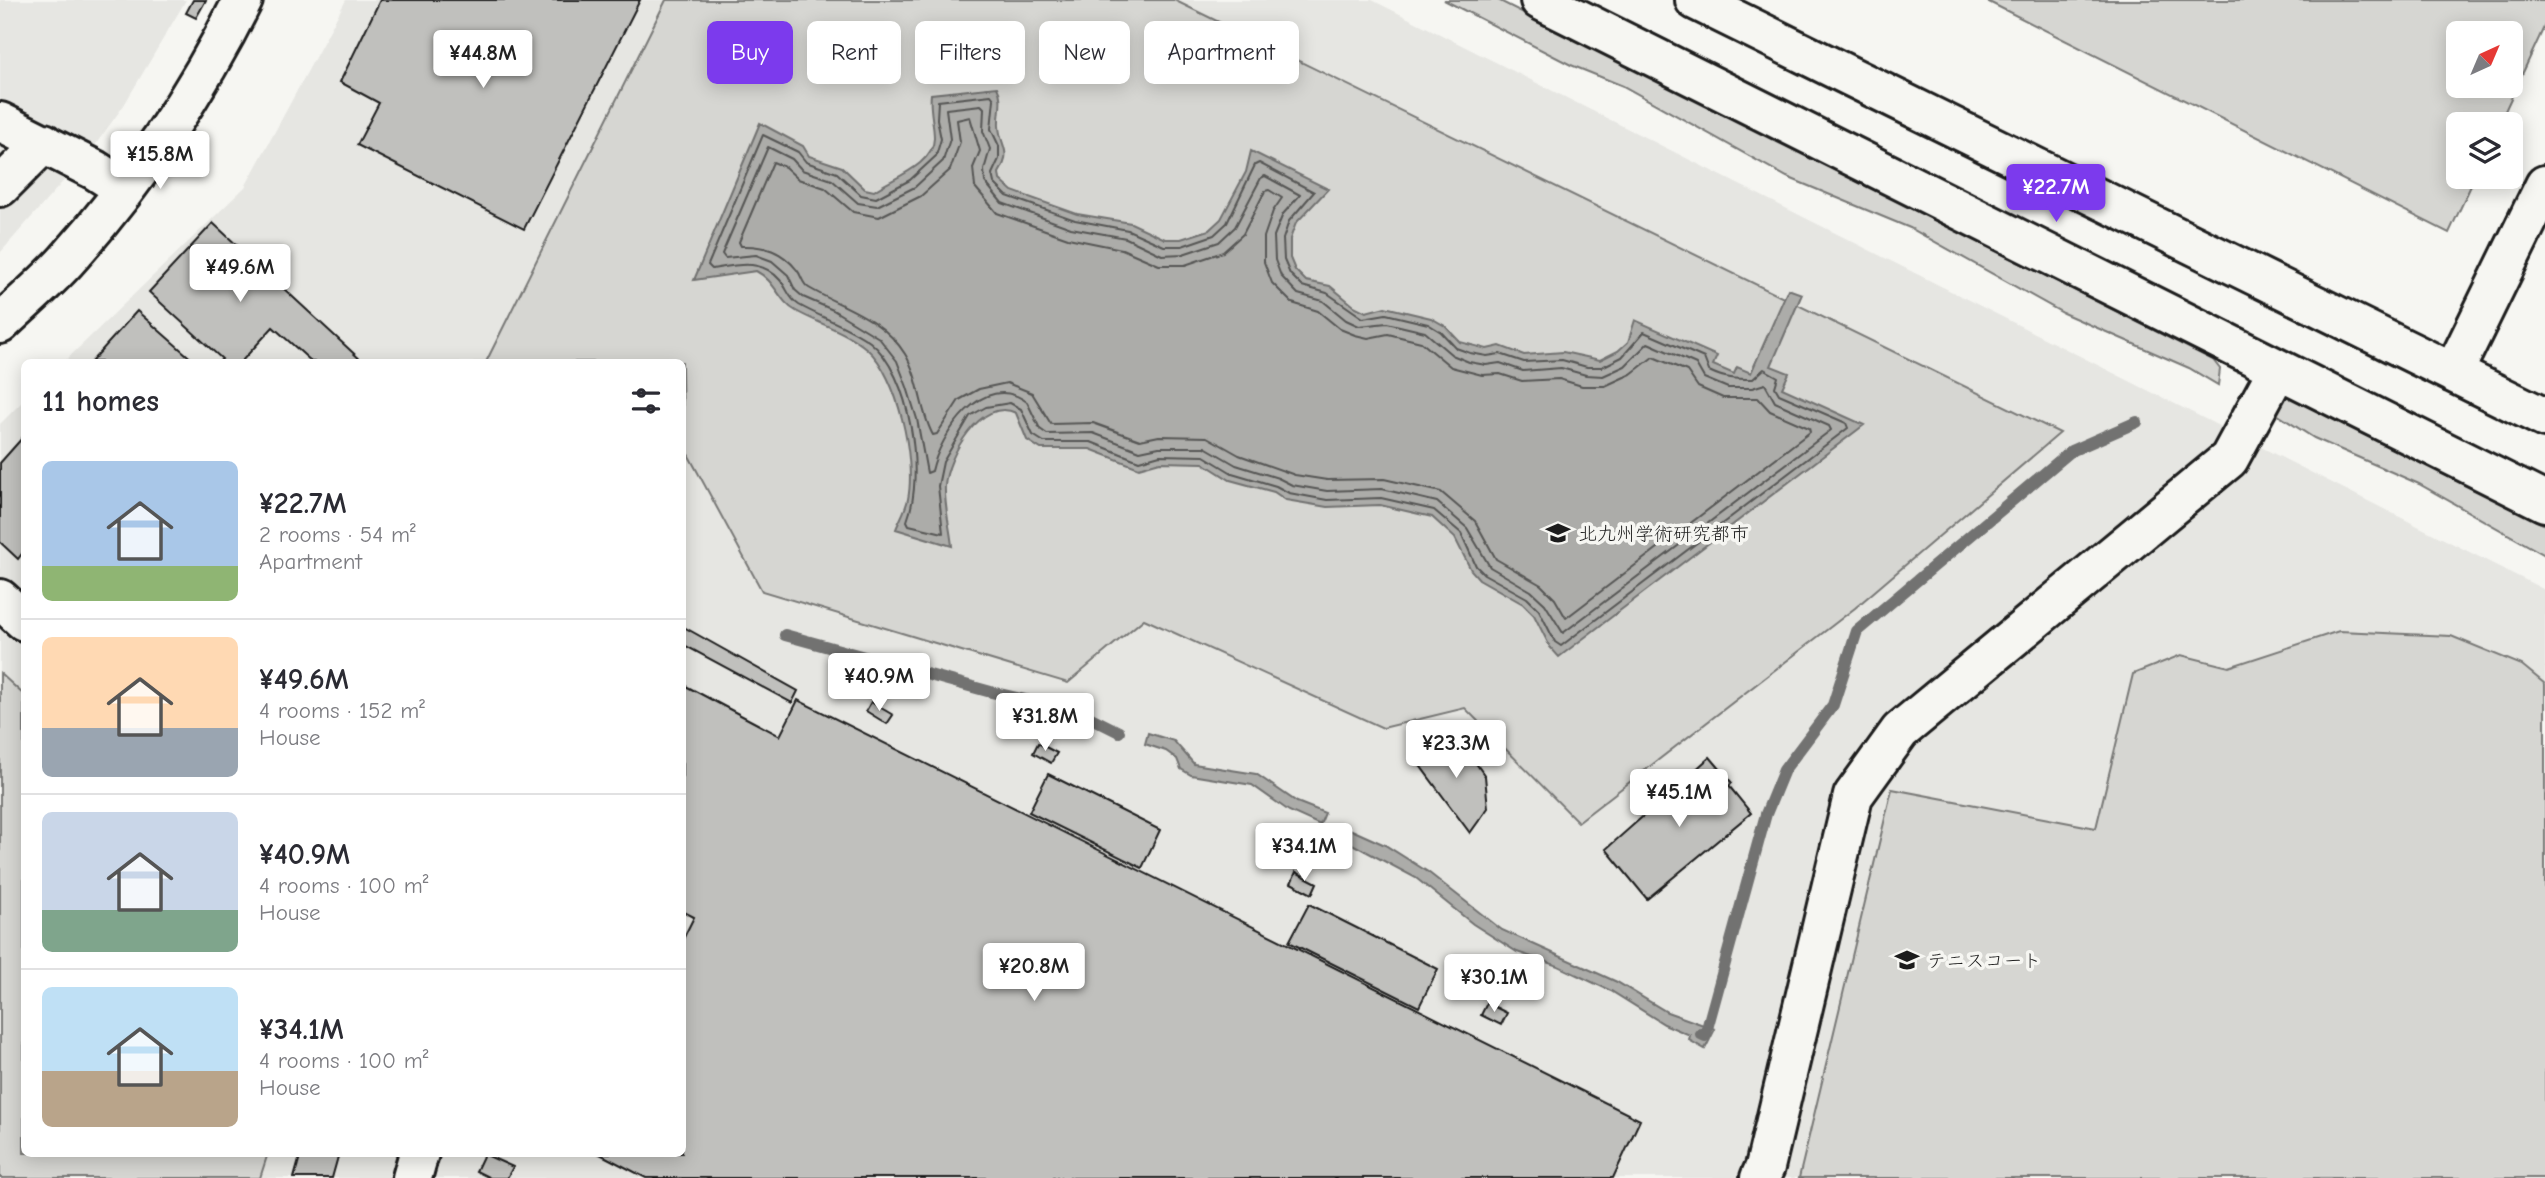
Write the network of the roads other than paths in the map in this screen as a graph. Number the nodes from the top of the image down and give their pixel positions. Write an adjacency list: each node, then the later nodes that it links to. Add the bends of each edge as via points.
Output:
1 (243, 0): 8 (street, via 214,58 150,157)
2 (1540, 0): 10 (street)
3 (1695, 0): 11 (street)
4 (0, 122): 5 (street)
5 (44, 143): 7 (street); 8 (street)
6 (2545, 185): 11 (street)
7 (0, 187)
8 (123, 188): 9 (street, via 66,262)
9 (0, 324)
10 (2278, 369): 13 (street); 18 (street, via 2229,459 1900,732 1853,796)
11 (2453, 373): 12 (street)
12 (2545, 418)
13 (2545, 502)
14 (0, 599): 15 (street)
15 (21, 618)
16 (418, 1157): 17 (street)
17 (412, 1178)
18 (1760, 1178)

